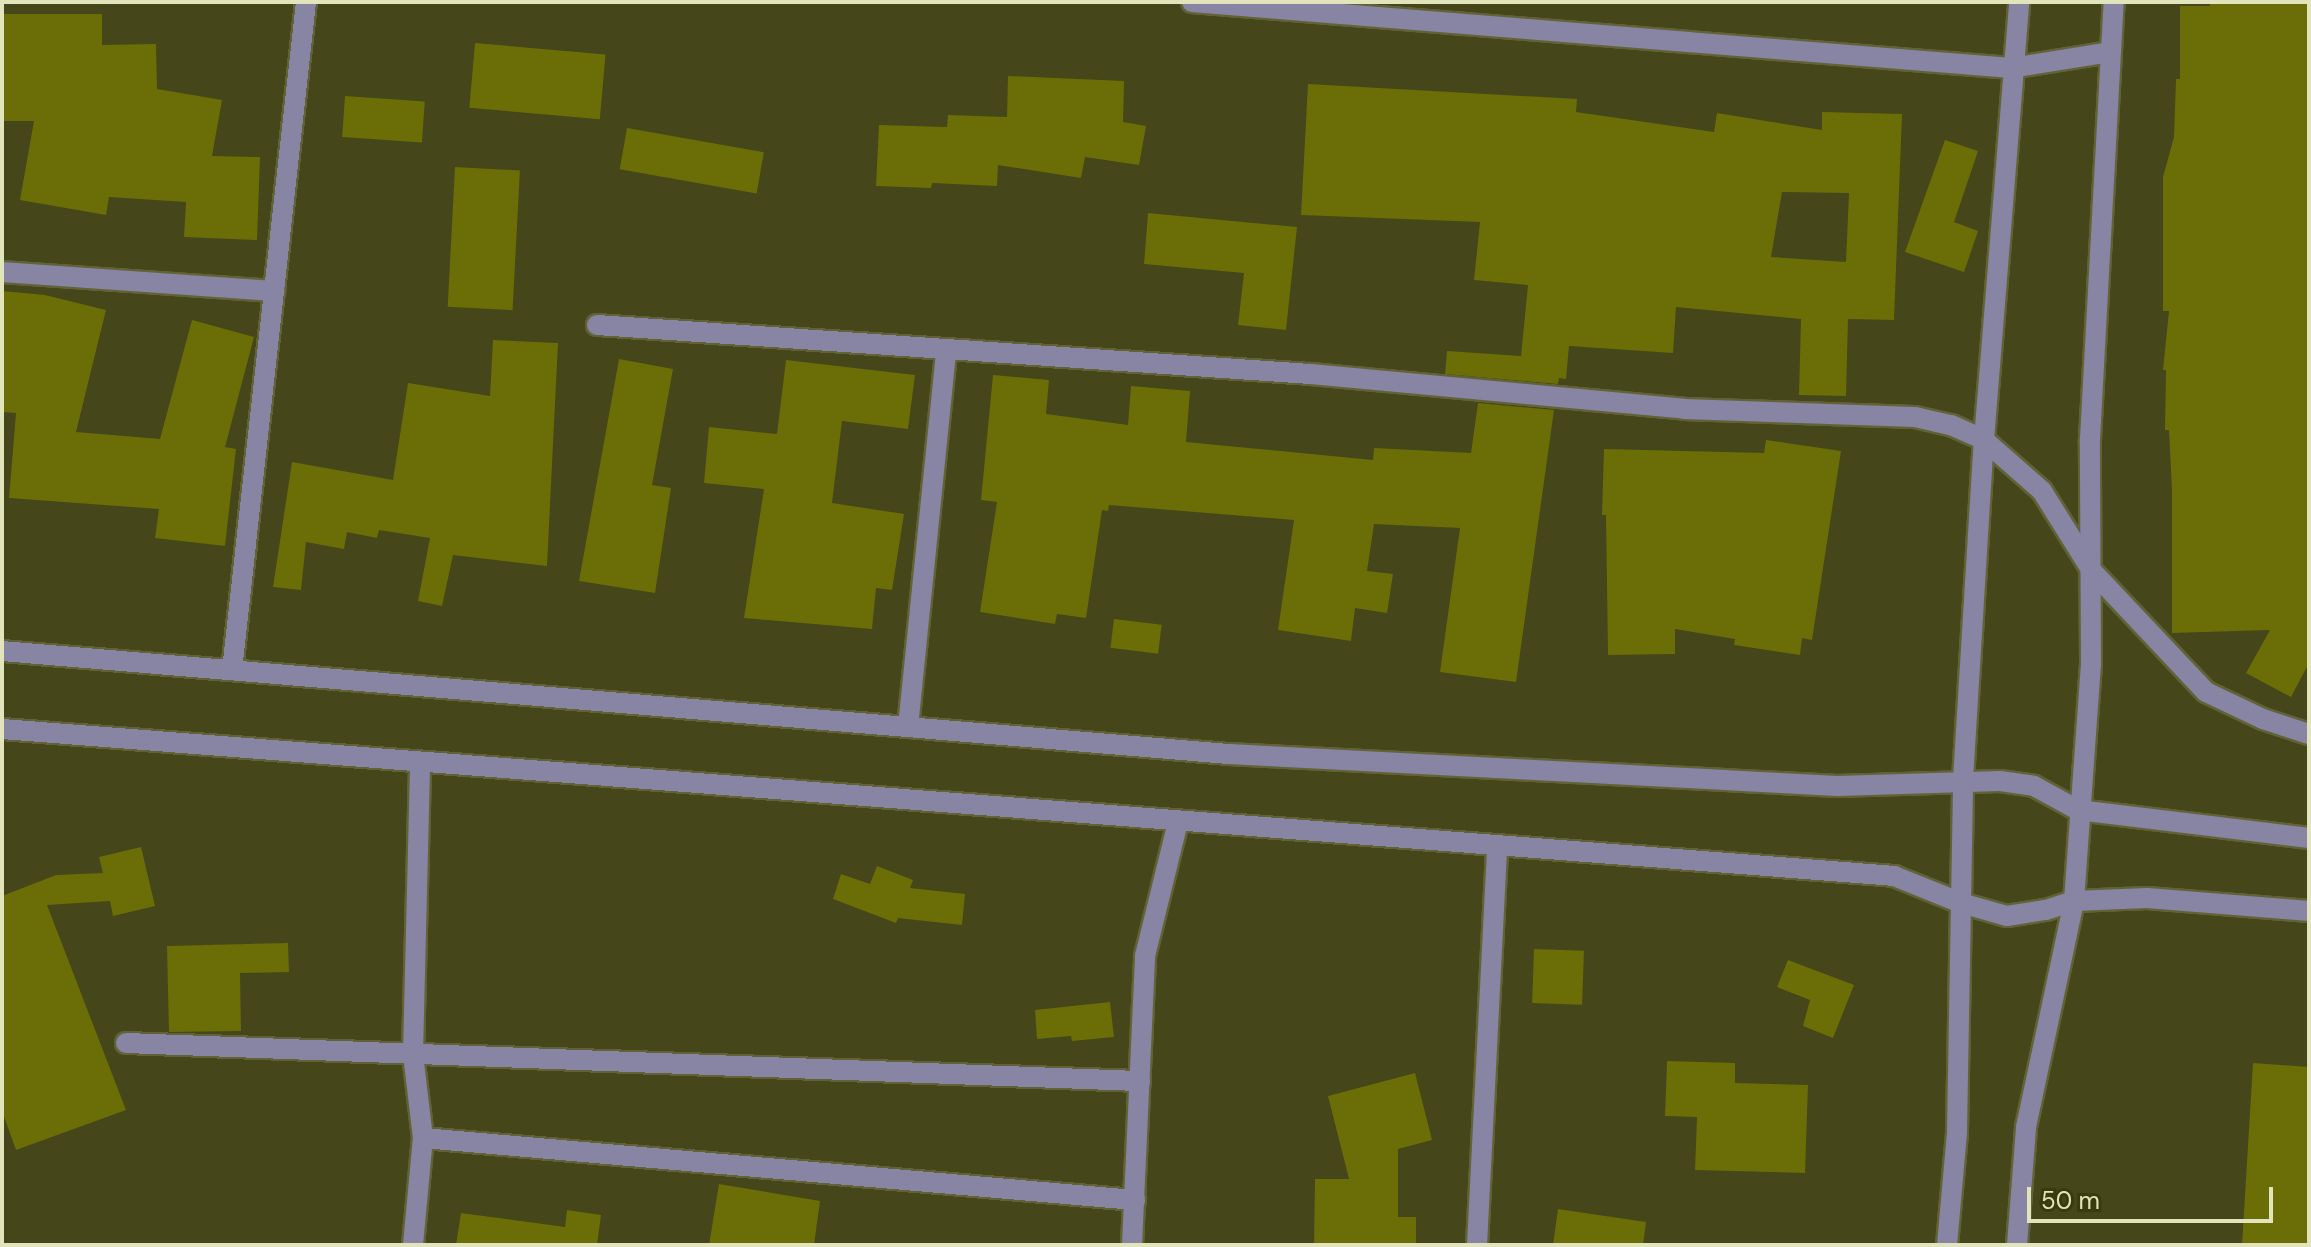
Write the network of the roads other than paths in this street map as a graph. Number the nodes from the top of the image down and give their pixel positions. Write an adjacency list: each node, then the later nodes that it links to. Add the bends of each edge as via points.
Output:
1 (306, 2): 9 (street)
2 (1192, 2): 5 (street)
3 (2019, 2): 7 (street)
4 (2114, 2): 6 (street)
5 (1357, 8): 7 (street)
6 (2110, 52): 7 (street); 13 (street, via 2090,439)
7 (2011, 68): 12 (street)
8 (2, 272): 9 (street)
9 (274, 291): 15 (street)
10 (597, 325): 11 (street)
11 (946, 352): 12 (street, via 1310,374 1684,409 1915,417); 16 (street)
12 (1984, 440): 13 (street, via 2042,491); 20 (street)
13 (2092, 571): 18 (street, via 2206,692); 21 (street, via 2091,663)
14 (2, 651): 15 (street)
15 (232, 670): 16 (street)
16 (908, 727): 20 (street, via 1229,754 1837,786)
17 (2, 729): 19 (street)
18 (2309, 734)
19 (420, 763): 22 (street); 29 (street)
20 (1963, 780): 21 (street, via 2034,786); 26 (street)
21 (2078, 810): 23 (street); 25 (street)
22 (1178, 822): 24 (street); 30 (street, via 1145,956)
23 (2309, 838)
24 (1497, 846): 26 (street, via 1894,876); 35 (street)
25 (2074, 901): 26 (street, via 2007,916); 27 (street, via 2147,898); 37 (street, via 2026,1127)
26 (1961, 903): 36 (street, via 1957,1132)
27 (2309, 911)
28 (126, 1043): 29 (street)
29 (413, 1054): 30 (street); 31 (street)
30 (1140, 1081): 32 (street)
31 (423, 1138): 32 (street); 33 (street)
32 (1135, 1200): 34 (street)
33 (413, 1245)
34 (1132, 1245)
35 (1477, 1245)
36 (1947, 1245)
37 (2017, 1245)

